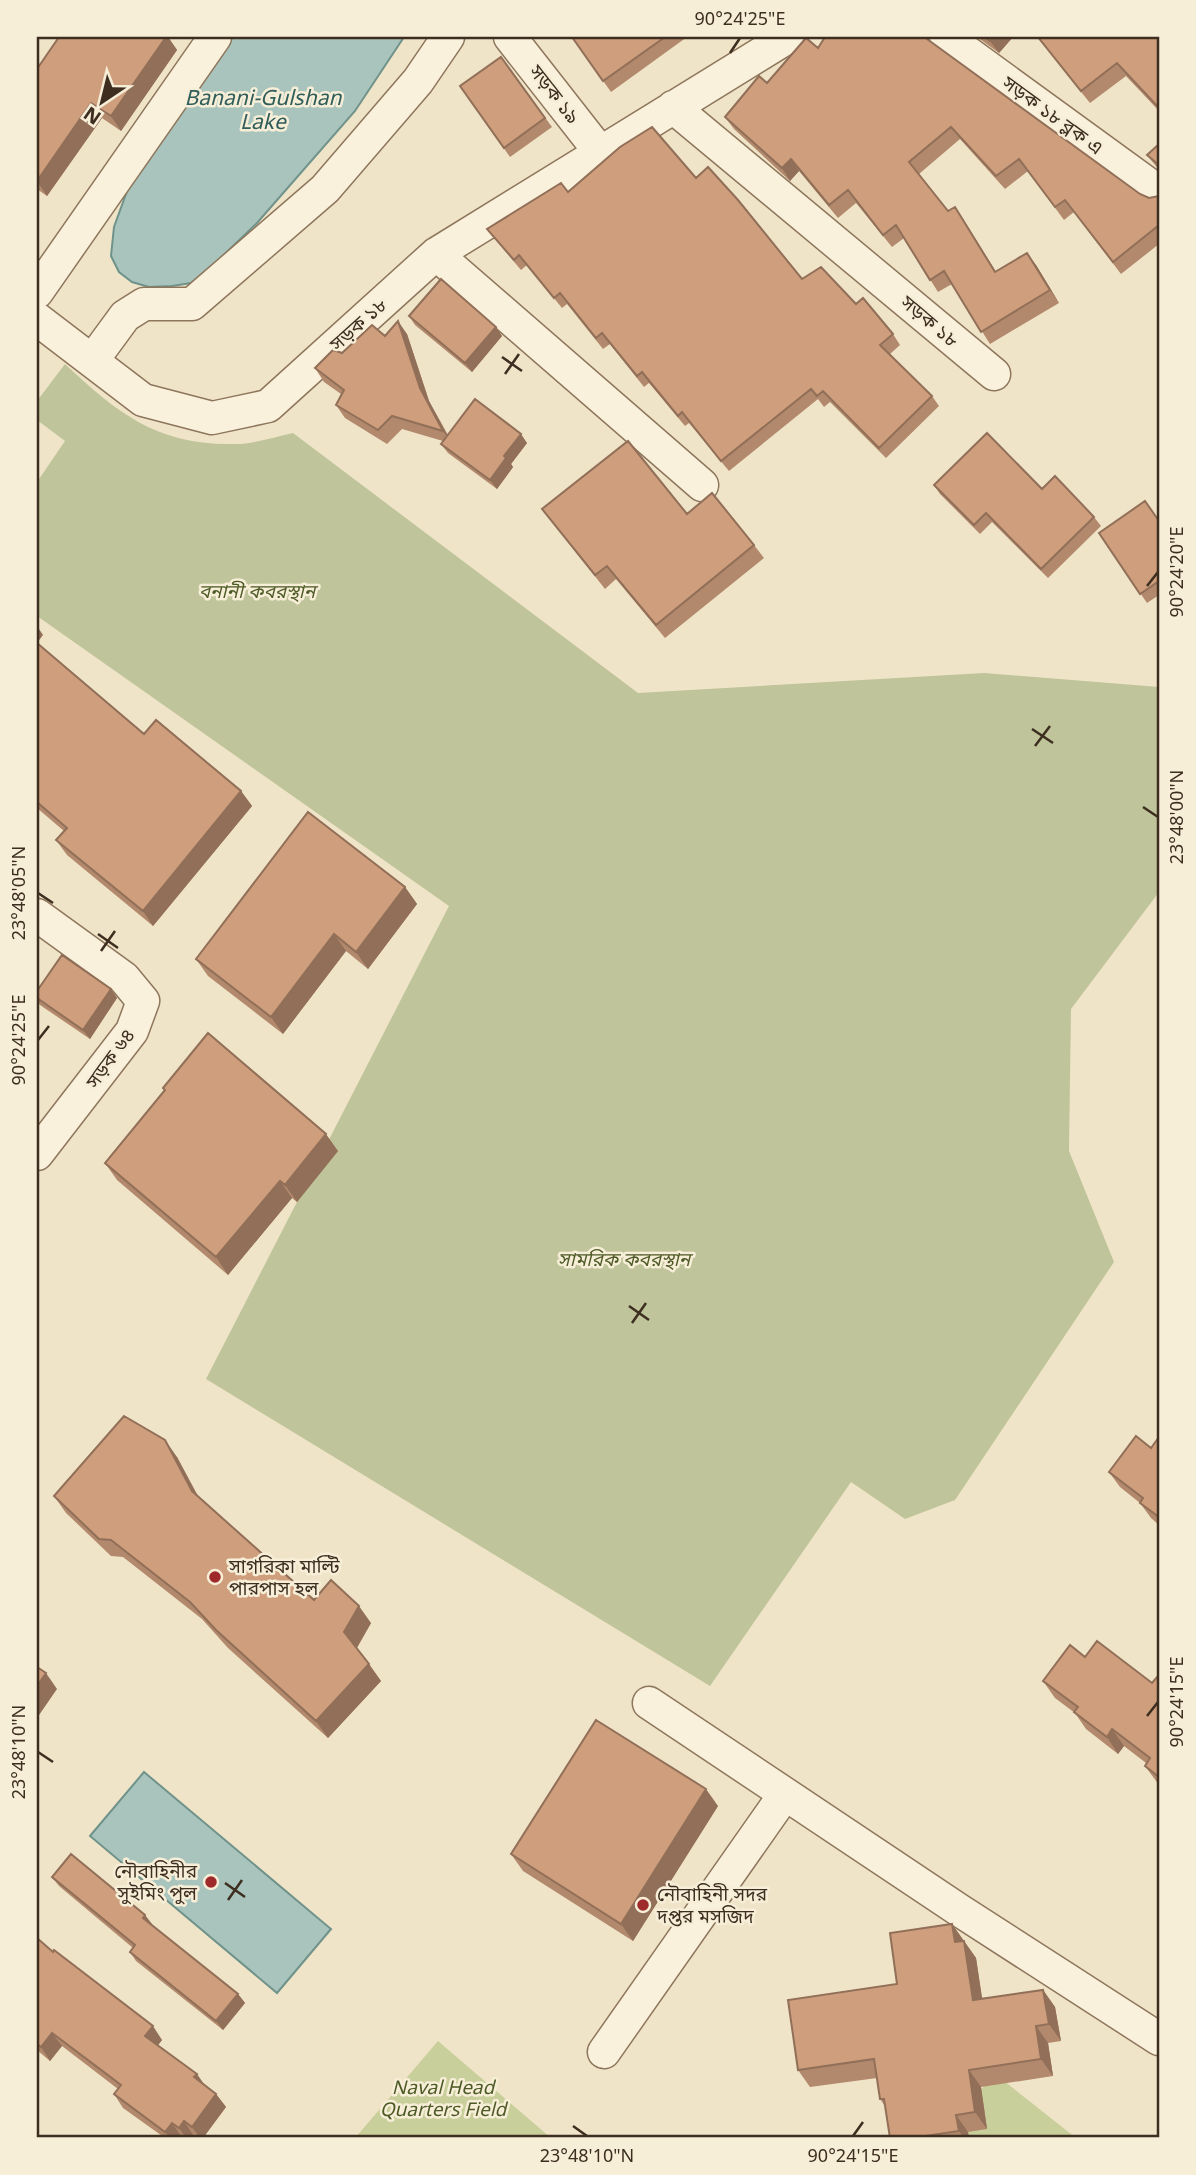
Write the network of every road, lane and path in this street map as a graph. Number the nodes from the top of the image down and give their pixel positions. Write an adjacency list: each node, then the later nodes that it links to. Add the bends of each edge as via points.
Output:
1 (215, 37): 10 (street)
2 (447, 37): 12 (street, via 418,82 325,189 192,304 144,304 125,316)
3 (510, 37): 7 (street, সড়ক ১৯)
4 (788, 37): 6 (street, সড়ক ১৮)
5 (946, 37): 8 (street, সড়ক ১৮ ব্লক এ)
6 (673, 107): 7 (street, সড়ক ১৮); 13 (street, সড়ক ১৮)
7 (600, 152): 9 (street, সড়ক ১৮)
8 (1159, 192)
9 (436, 254): 12 (street, সড়ক ১৮, via 268,406 212,418 143,400); 14 (street)
10 (37, 292)
11 (37, 319): 12 (street, সড়ক ১৮)
12 (92, 361)
13 (994, 374)
14 (702, 485)
15 (37, 915): 16 (street, সড়ক ৬৪, via 124,978 143,1001 132,1031)
16 (37, 1154)
17 (649, 1703): 18 (street)
18 (785, 1794): 19 (street); 20 (street)
19 (1159, 2039)
20 (604, 2052)

